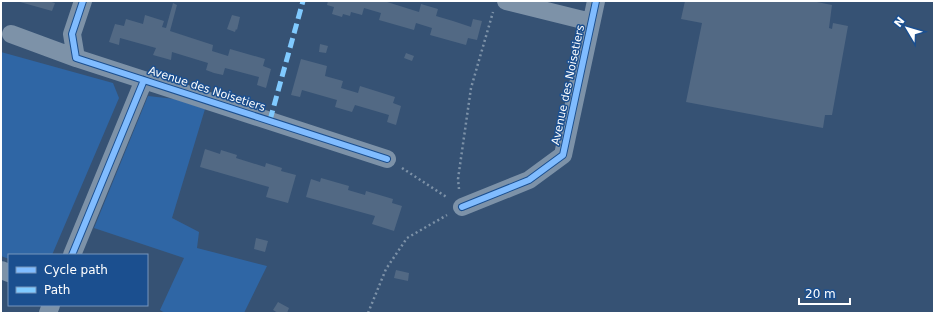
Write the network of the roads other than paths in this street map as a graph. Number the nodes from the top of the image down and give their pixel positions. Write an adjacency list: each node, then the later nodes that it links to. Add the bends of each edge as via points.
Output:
1 (83, 1): 6 (street, via 72,34)
2 (596, 1): 4 (street, Avenue des Noisetiers)
3 (500, 5): 4 (street, Avenue des Noisetiers)
4 (591, 22): 9 (street, Avenue des Noisetiers, via 563,155 529,180)
5 (11, 34): 6 (street, Avenue des Noisetiers)
6 (76, 58): 7 (street, Avenue des Noisetiers)
7 (144, 80): 8 (street, Avenue des Noisetiers); 10 (street)
8 (387, 159)
9 (462, 207)
10 (72, 254)

